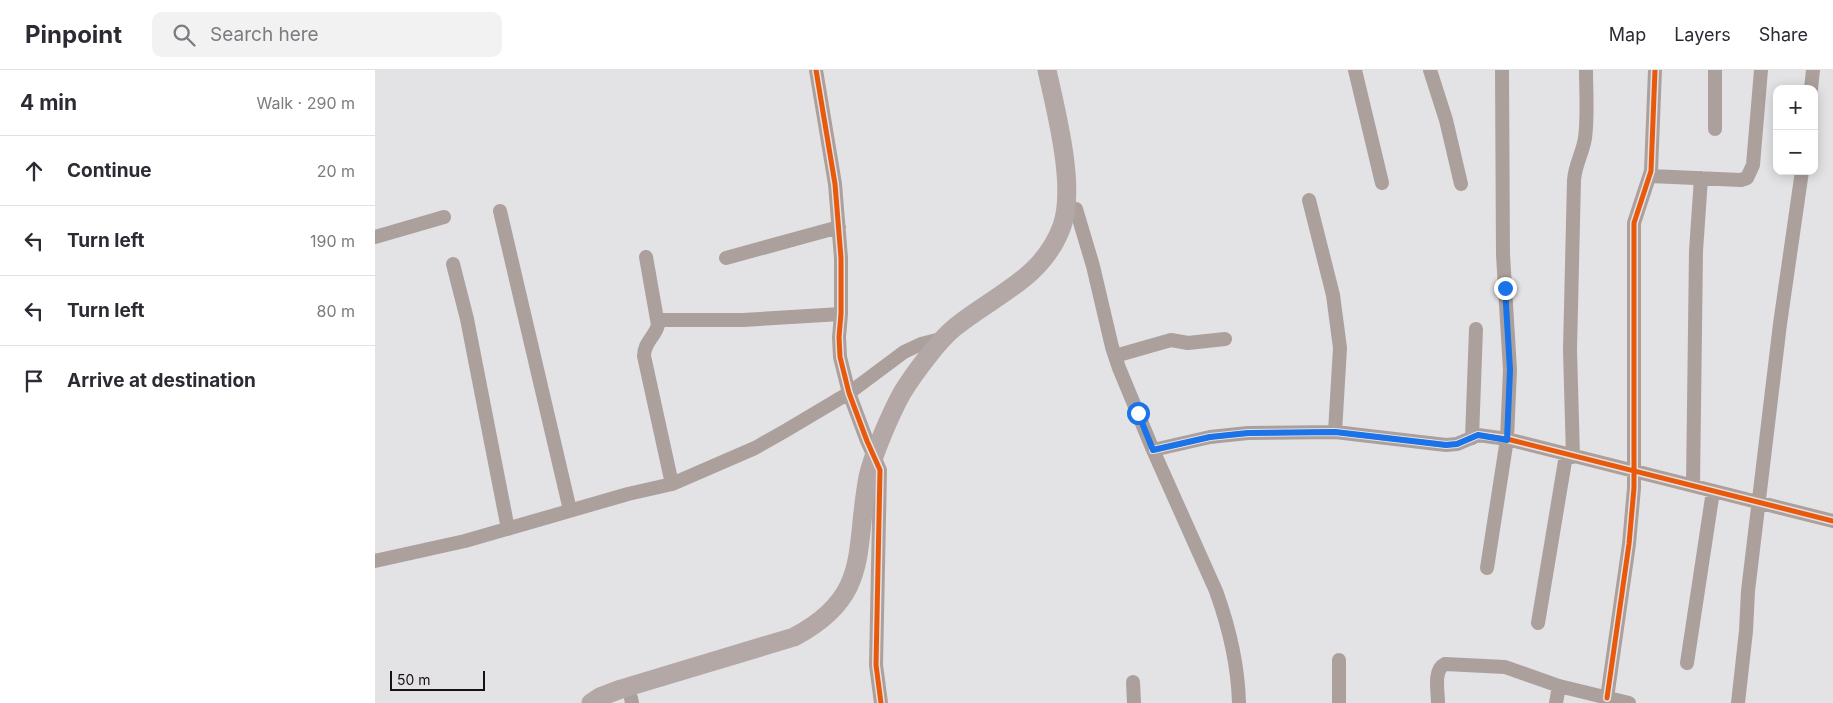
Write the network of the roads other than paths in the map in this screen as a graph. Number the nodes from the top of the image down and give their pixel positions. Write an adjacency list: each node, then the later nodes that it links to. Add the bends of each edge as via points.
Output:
1 (816, 70): 23 (street)
2 (1047, 70): 31 (main road, via 1066,182 1066,206 1061,227 1040,264 1023,280 961,323)
3 (1057, 70): 20 (main road, via 1071,142 1077,188)
4 (1355, 70): 17 (street)
5 (1430, 70): 18 (street)
6 (1502, 70): 37 (street, via 1503,255 1510,370)
7 (1586, 70): 39 (street, via 1585,136 1574,180)
8 (1655, 70): 15 (street)
9 (1715, 70): 13 (street)
10 (1761, 70): 16 (street, via 1753,165 1749,176 1745,180)
11 (1813, 70): 12 (street)
12 (1811, 85)
13 (1715, 129)
14 (1801, 175): 45 (street)
15 (1649, 176): 16 (street); 41 (street, via 1634,223)
16 (1701, 178): 43 (street, via 1696,251)
17 (1382, 183)
18 (1461, 184)
19 (1309, 200): 35 (street, via 1333,295 1340,348)
20 (1076, 209): 31 (main road, via 1066,243 1050,268 1021,294); 33 (street)
21 (500, 211): 46 (street)
22 (444, 217): 24 (street)
23 (839, 227): 26 (street); 28 (street)
24 (375, 237)
25 (646, 257): 29 (street)
26 (726, 258)
27 (453, 264): 48 (street, via 467,319)
28 (841, 314): 29 (street, via 743,320); 34 (street, via 839,347)
29 (657, 320): 42 (street, via 656,331 645,346 644,356)
30 (1476, 329): 36 (street)
31 (948, 339): 34 (street, via 921,344 904,352); 40 (main road)
32 (1225, 339): 33 (street, via 1188,343 1171,340)
33 (1115, 356): 38 (street)
34 (849, 393): 40 (street); 42 (street, via 755,448)
35 (1335, 432): 36 (street, via 1446,445); 38 (street, via 1248,433 1210,437)
36 (1472, 438): 37 (street, via 1483,435)
37 (1507, 440): 39 (street); 50 (street)
38 (1153, 450): 61 (street, via 1224,613 1235,658)
39 (1569, 456): 41 (street); 51 (street)
40 (877, 461): 57 (main road, via 862,580 836,620 808,642 769,658); 58 (main road, via 869,474 859,558 848,589 833,610 811,629 794,637 621,689); 59 (street, via 876,665)
41 (1635, 470): 43 (street); 56 (street, via 1629,544)
42 (672, 484): 46 (street)
43 (1693, 485): 44 (street)
44 (1713, 491): 45 (street); 53 (street)
45 (1759, 502): 47 (street); 66 (street)
46 (570, 510): 48 (street)
47 (1833, 521)
48 (508, 529): 49 (street)
49 (375, 561)
50 (1487, 568)
51 (1538, 623)
52 (1339, 660): 62 (street)
53 (1687, 663)
54 (1133, 682): 60 (street)
55 (1559, 686): 56 (street); 63 (street, via 1505,667 1445,664 1438,671); 64 (street)
56 (1607, 698): 65 (street)
57 (626, 701)
58 (591, 703)
59 (881, 703)
60 (1134, 703)
61 (1239, 703)
62 (1339, 703)
63 (1438, 703)
64 (1556, 703)
65 (1629, 703)
66 (1738, 703)

